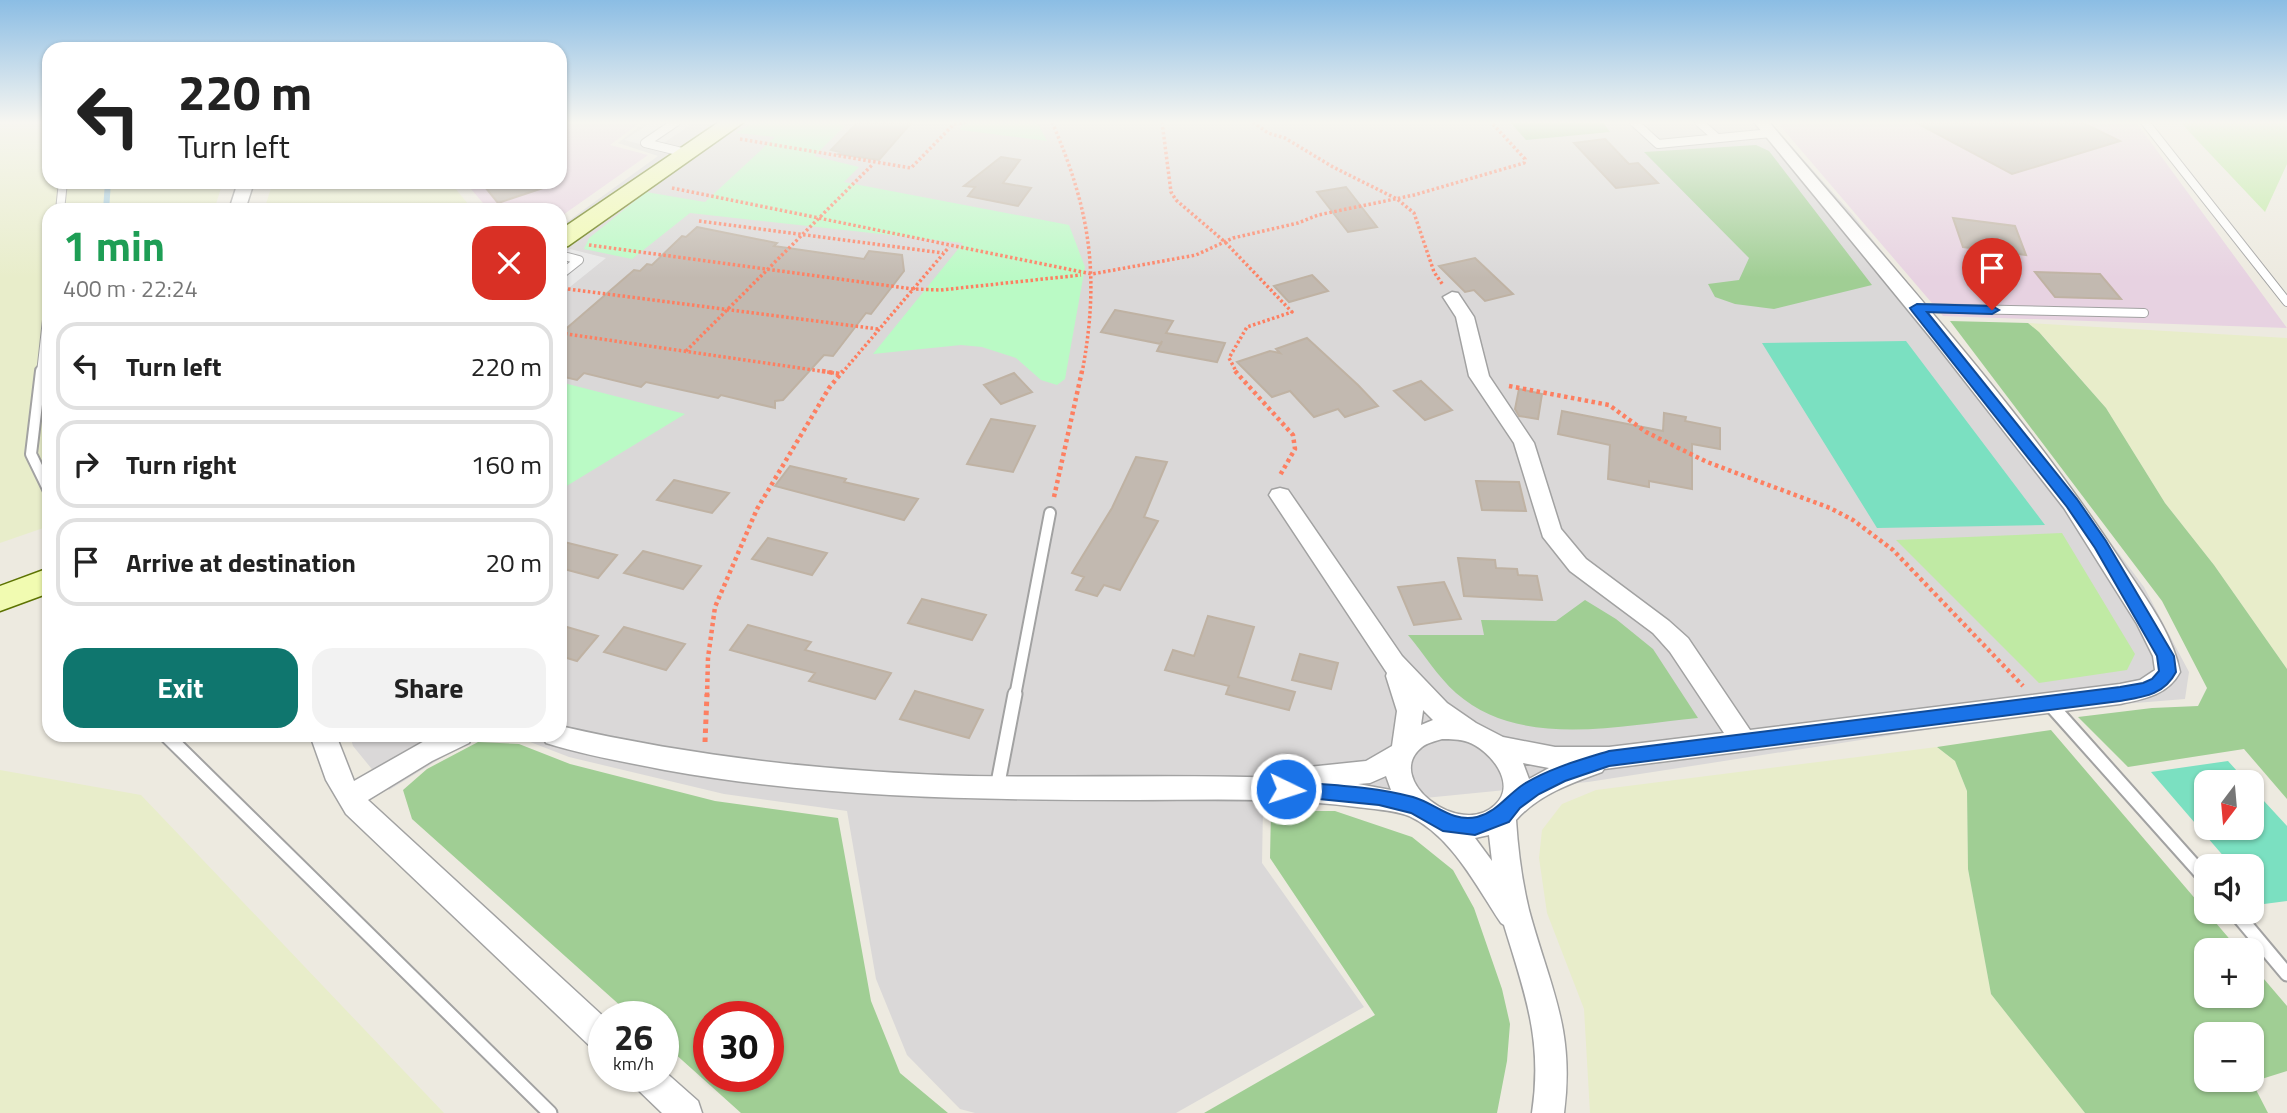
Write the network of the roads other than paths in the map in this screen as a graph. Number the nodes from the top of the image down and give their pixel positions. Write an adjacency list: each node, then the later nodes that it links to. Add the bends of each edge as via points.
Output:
1 (656, 174): 4 (street)
2 (1805, 174): 9 (street)
3 (2186, 174): 8 (lane)
4 (567, 236)
5 (567, 257): 6 (lane, via 579,260)
6 (567, 269)
7 (1452, 297): 21 (street, via 1465,317 1481,380 1524,443 1551,531 1578,565 1679,645)
8 (2287, 302)
9 (1917, 308): 10 (lane); 18 (street, via 2072,503 2165,656 2168,672 2146,689)
10 (2144, 313)
11 (42, 361): 12 (lane, via 31,454)
12 (42, 477)
13 (1280, 495): 17 (street)
14 (1050, 513): 29 (lane)
15 (42, 582): 16 (street)
16 (0, 599)
17 (1393, 663): 19 (street, via 1438,710); 26 (street, via 1410,711)
18 (2045, 704): 21 (street); 34 (lane)
19 (1470, 731): 25 (street); 26 (street, via 1433,730 1414,737)
20 (567, 738): 29 (street, via 704,767 797,779)
21 (1743, 741): 27 (street)
22 (173, 742): 40 (lane)
23 (325, 742): 30 (street)
24 (445, 742): 30 (street)
25 (1497, 747): 27 (street, via 1555,758); 32 (street, via 1517,780)
26 (1402, 751): 28 (street, via 1370,772); 31 (street, via 1399,782)
27 (1609, 758): 32 (street, via 1559,775)
28 (1248, 787): 29 (street); 31 (street, via 1341,793)
29 (997, 788)
30 (350, 797): 38 (street, via 377,828)
31 (1415, 806): 33 (street)
32 (1508, 809): 33 (street, via 1475,827); 36 (street, via 1506,870)
33 (1443, 823): 36 (street, via 1466,847)
34 (2194, 866)
35 (2245, 924): 37 (lane)
36 (1519, 926): 42 (street, via 1550,1025 1553,1086)
37 (2287, 974)
38 (588, 1023)
39 (663, 1092): 41 (street)
40 (550, 1113)
41 (685, 1113)
42 (1548, 1113)

